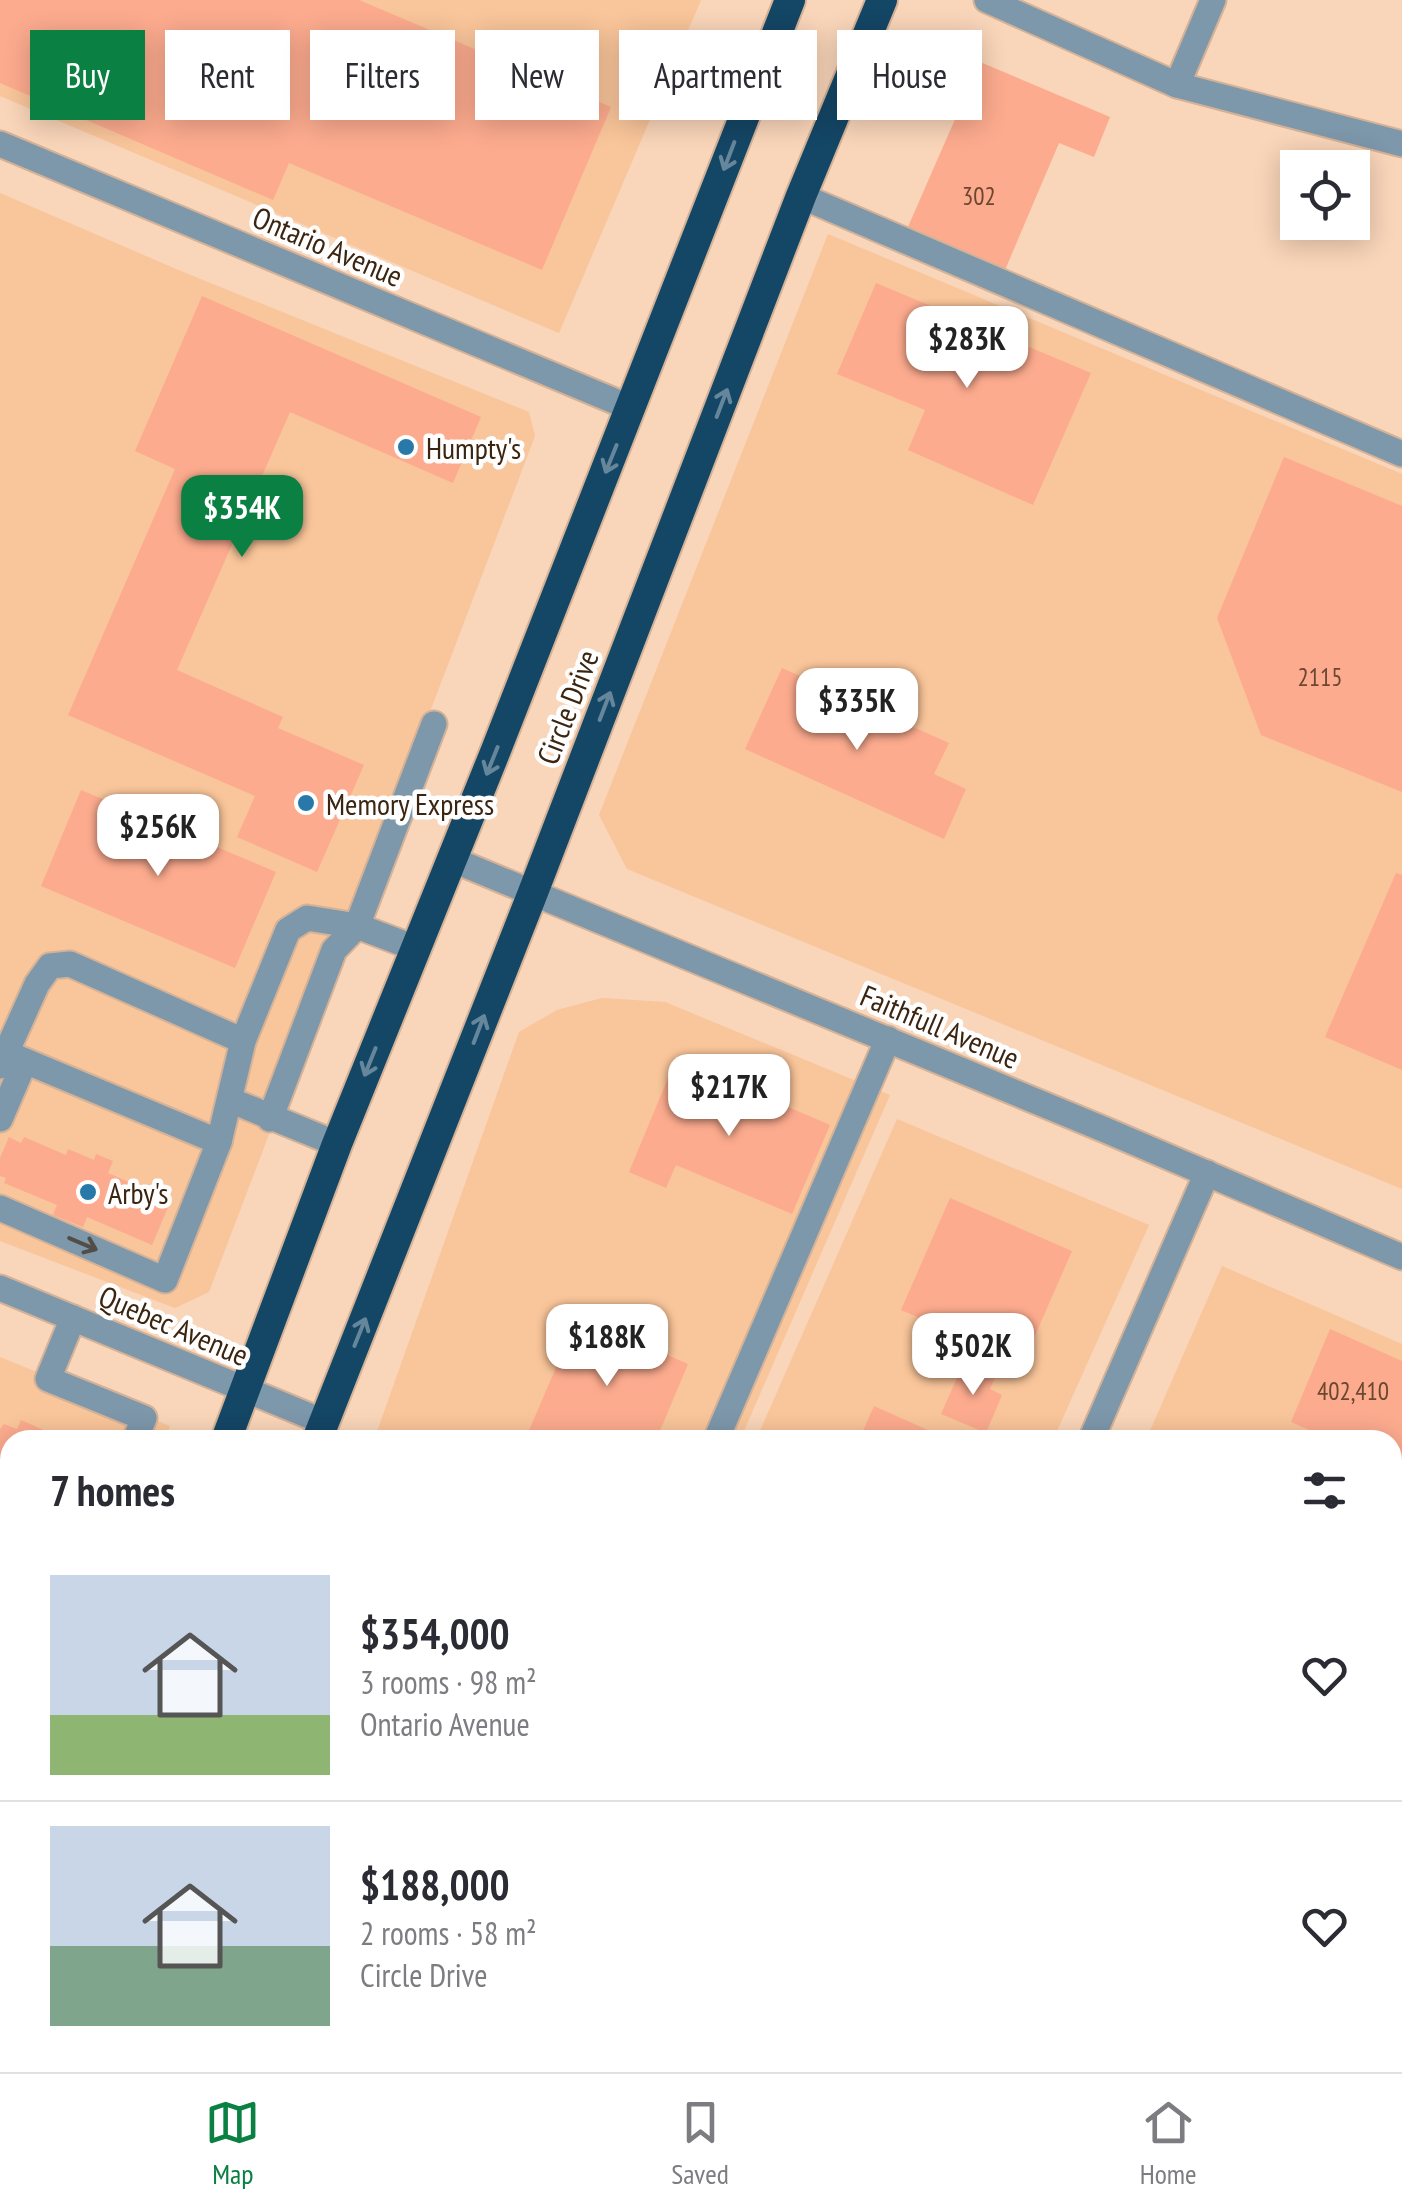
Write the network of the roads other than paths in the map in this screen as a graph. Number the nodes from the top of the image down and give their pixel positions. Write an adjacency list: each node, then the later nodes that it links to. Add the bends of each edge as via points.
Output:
1 (790, 0): 9 (highway, Circle Drive, one-way to 9)
2 (882, 0): 8 (highway, Circle Drive)
3 (987, 0): 5 (street)
4 (1212, 0): 5 (street)
5 (1176, 86): 7 (street)
6 (0, 144): 9 (street, Ontario Avenue)
7 (1402, 144)
8 (801, 196): 10 (street); 13 (highway, Circle Drive, one-way to 8)
9 (632, 408): 12 (highway, Circle Drive, one-way to 12)
10 (1402, 454)
11 (434, 724): 14 (street)
12 (451, 859): 13 (street, Faithfull Avenue); 15 (highway, Circle Drive)
13 (532, 895): 16 (street, Faithfull Avenue); 33 (highway, Circle Drive, one-way to 13)
14 (357, 926): 15 (street); 17 (street, via 307,918 288,930); 20 (street, via 334,950)
15 (415, 948): 23 (highway, Circle Drive, one-way to 23)
16 (888, 1040): 24 (street, Faithfull Avenue); 34 (street)
17 (243, 1041): 18 (street, via 70,964 50,966 37,984); 19 (street)
18 (10, 1060): 21 (street); 22 (street)
19 (230, 1100): 20 (street); 22 (street)
20 (270, 1118): 23 (street)
21 (0, 1120)
22 (219, 1142): 25 (street, one-way to 22, via 165,1280)
23 (337, 1144): 29 (highway, Circle Drive)
24 (1207, 1173): 26 (street, Faithfull Avenue); 35 (street)
25 (0, 1208)
26 (1402, 1258)
27 (0, 1288): 28 (street, Quebec Avenue)
28 (73, 1318): 29 (street, Quebec Avenue); 30 (street, via 48,1379 144,1418)
29 (245, 1389): 31 (highway, Circle Drive); 32 (street, Quebec Avenue)
30 (139, 1430)
31 (230, 1430)
32 (319, 1430)
33 (321, 1430)
34 (720, 1430)
35 (1095, 1430)

